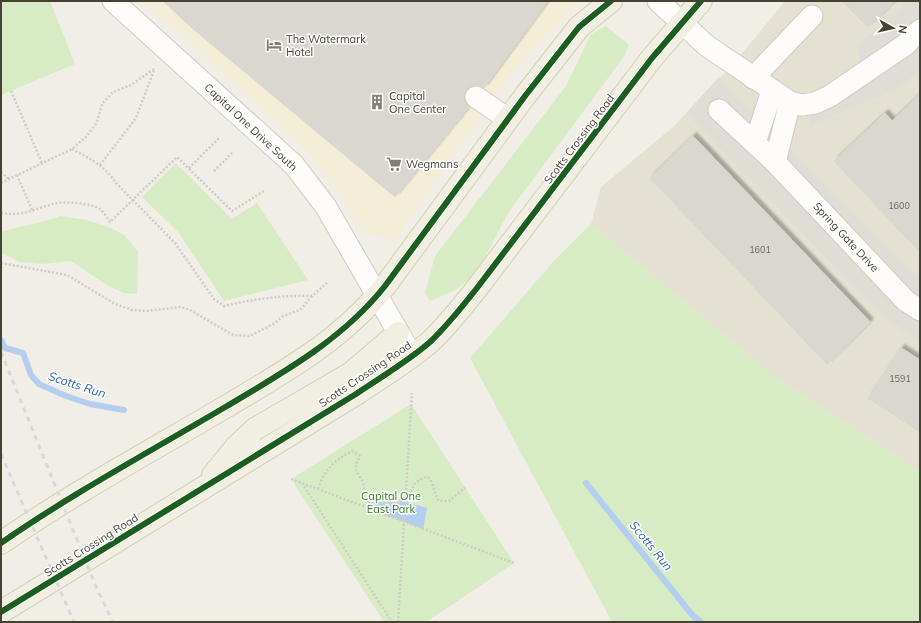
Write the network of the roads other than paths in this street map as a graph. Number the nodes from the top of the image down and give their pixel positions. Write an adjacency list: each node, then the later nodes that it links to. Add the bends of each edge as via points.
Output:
1 (113, 1): 16 (street, Capital One Drive South, via 294,165 326,207)
2 (611, 1): 13 (main road, via 578,27)
3 (658, 1): 6 (street)
4 (700, 1): 6 (main road, Scotts Crossing Road)
5 (812, 16): 8 (street)
6 (682, 25): 8 (street); 19 (main road, Scotts Crossing Road, via 652,58 454,318)
7 (920, 30): 11 (street, via 905,45 830,96 809,104)
8 (753, 78): 9 (street)
9 (772, 91): 11 (street); 14 (street)
10 (476, 97): 13 (street)
11 (790, 102): 15 (street)
12 (719, 110): 14 (street, Spring Gate Drive)
13 (508, 119): 16 (main road)
14 (755, 143): 15 (street, Spring Gate Drive)
15 (774, 162): 17 (street, Spring Gate Drive, via 906,301)
16 (377, 297): 18 (street, Capital One Drive South); 21 (main road, via 335,337 300,362)
17 (920, 310)
18 (398, 333): 19 (street, Capital One Drive South); 20 (main road, via 350,374 255,429 236,447)
19 (412, 356): 20 (main road, Scotts Crossing Road, via 356,394)
20 (204, 487): 22 (main road, Scotts Crossing Road)
21 (1, 543)
22 (1, 612)

